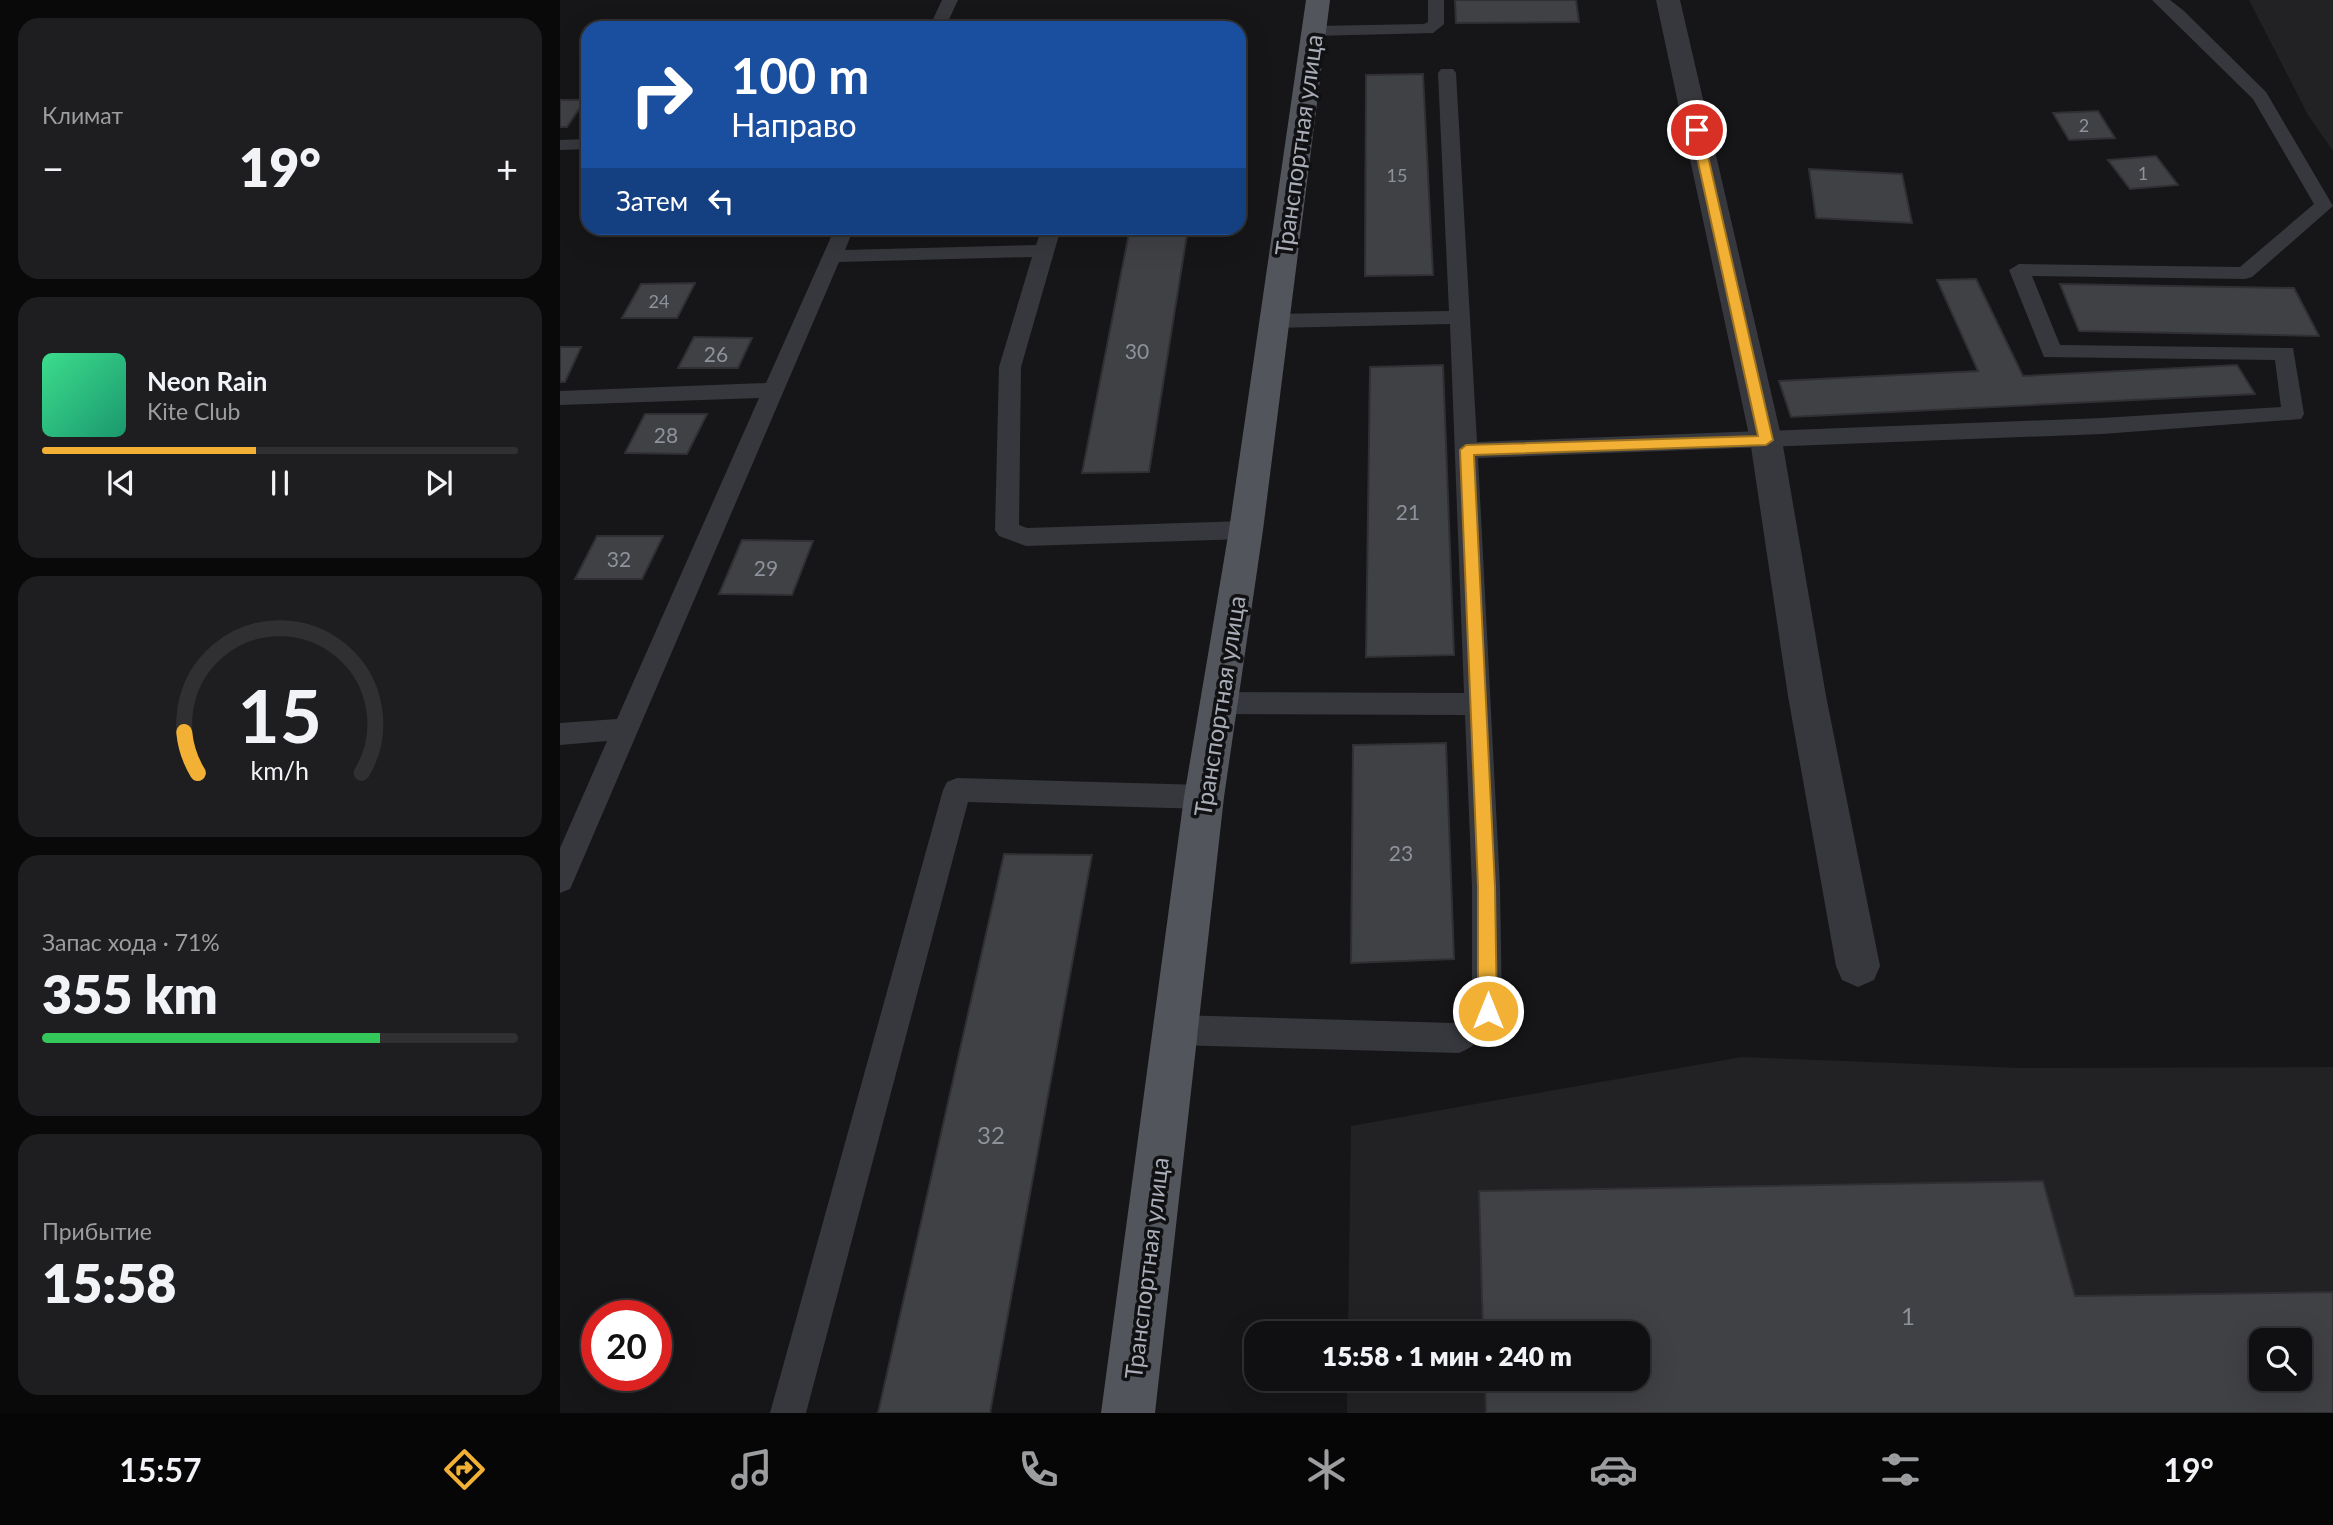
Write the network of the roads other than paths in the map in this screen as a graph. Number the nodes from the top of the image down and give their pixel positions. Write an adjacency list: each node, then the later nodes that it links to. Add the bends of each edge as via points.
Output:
1 (950, 0): 6 (lane)
2 (1436, 0): 5 (lane, via 1436,23 1427,29)
3 (1668, 0): 18 (street)
4 (2160, 0): 18 (lane, via 2260,96 2324,205 2245,273 2019,270 2052,352 2285,353 2293,414)
5 (1316, 15): 15 (main road, Транспортная улица)
6 (940, 21)
7 (1447, 73): 14 (lane)
8 (581, 144): 9 (lane)
9 (560, 145)
10 (841, 235): 13 (lane)
11 (1049, 235): 12 (lane)
12 (1044, 251): 13 (lane); 20 (lane, via 1010,367 1007,530 1026,537)
13 (831, 256): 16 (lane)
14 (1460, 317): 15 (lane); 19 (lane)
15 (1273, 321): 20 (main road, Транспортная улица)
16 (771, 390): 17 (lane); 23 (lane)
17 (560, 398)
18 (1766, 440): 19 (lane); 27 (street, via 1807,696)
19 (1466, 450): 22 (lane)
20 (1245, 530): 21 (main road, Транспортная улица)
21 (1219, 702): 22 (lane); 25 (main road, Транспортная улица)
22 (1479, 704): 28 (lane, via 1488,1011 1459,1038)
23 (624, 729): 24 (lane); 26 (lane)
24 (560, 734)
25 (1204, 797): 28 (main road, Транспортная улица); 29 (lane, via 957,790)
26 (560, 880)
27 (1858, 966)
28 (1175, 1030): 30 (main road, Транспортная улица)
29 (788, 1413)
30 (1128, 1413)

